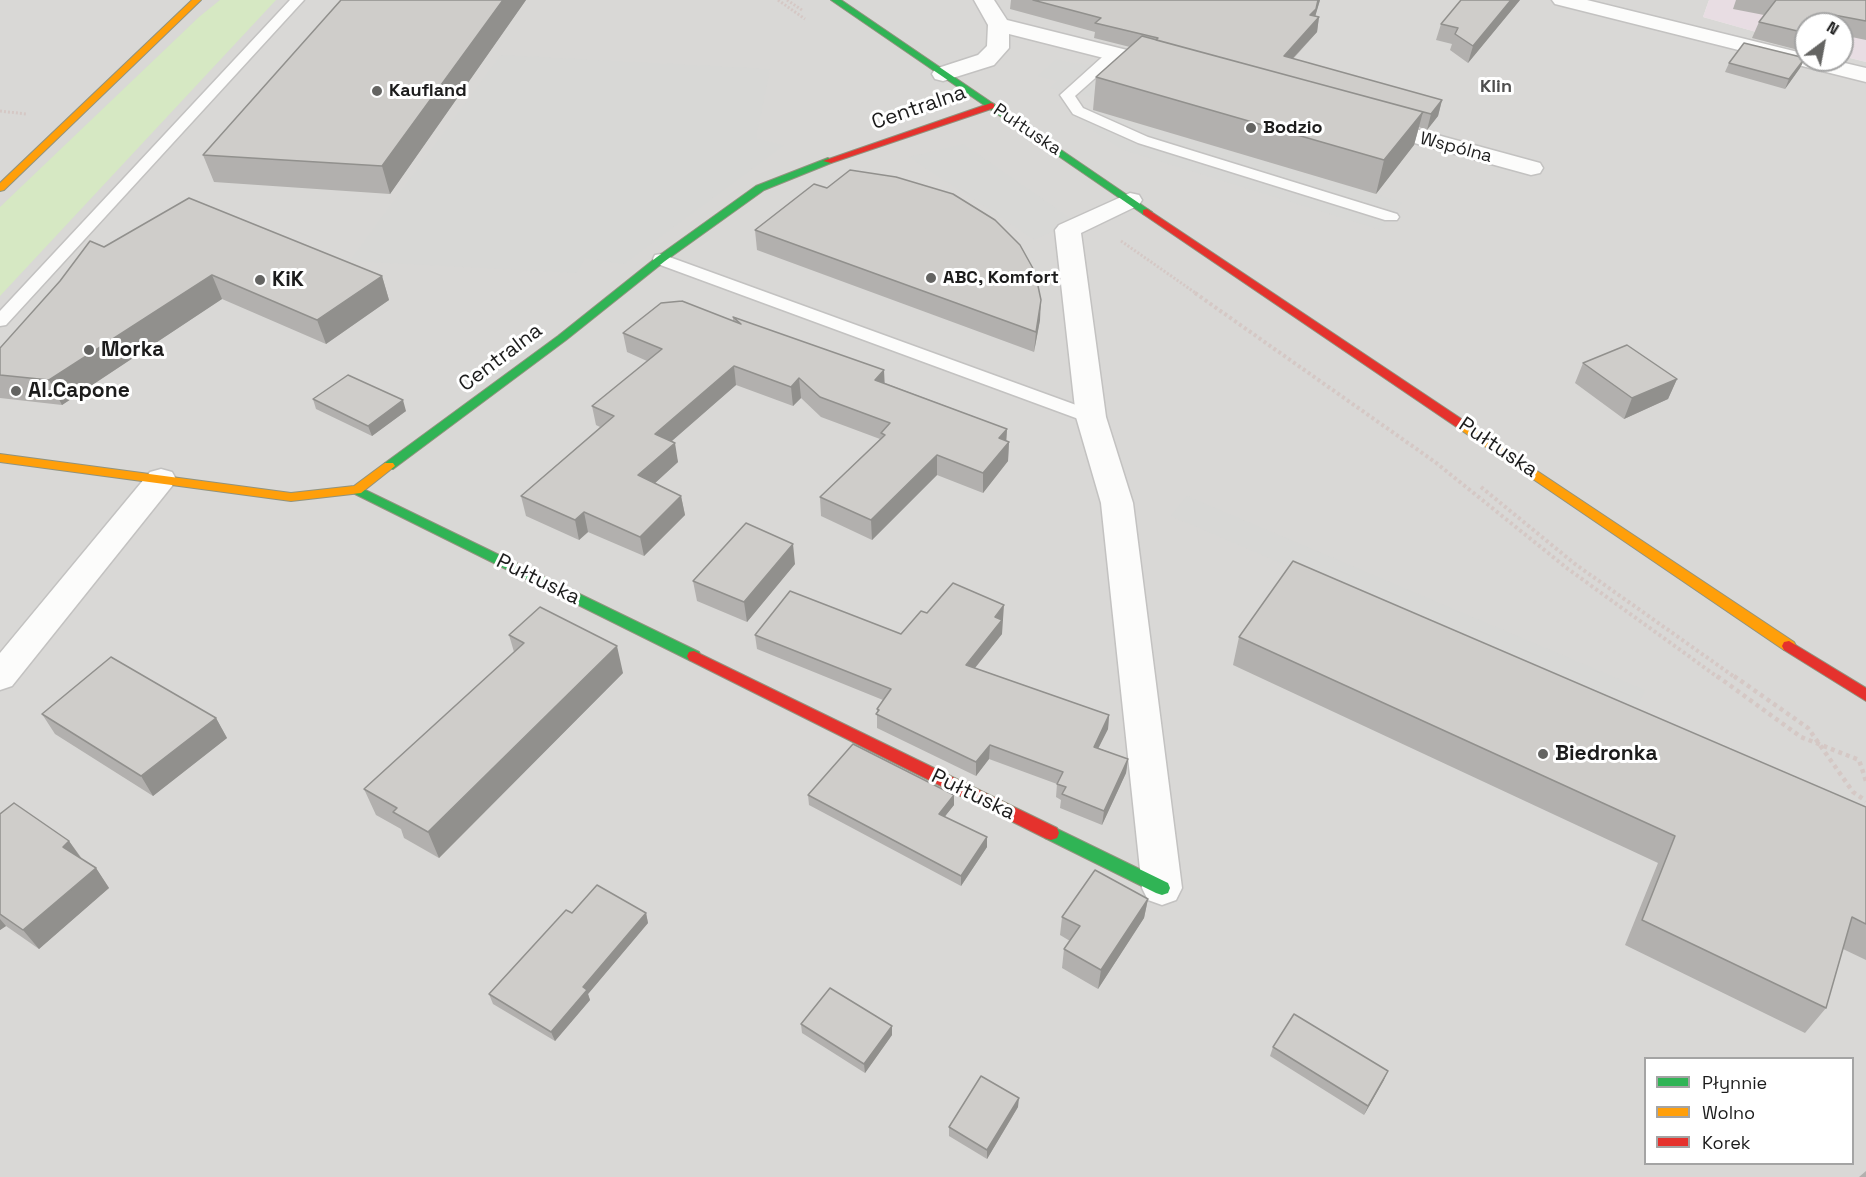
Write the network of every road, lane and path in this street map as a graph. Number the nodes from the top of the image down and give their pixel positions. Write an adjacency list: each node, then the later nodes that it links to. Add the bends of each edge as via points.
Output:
1 (205, 0): 7 (street)
2 (297, 0): 23 (lane)
3 (787, 0): 8 (path)
4 (834, 0): 12 (street, Pułtuska)
5 (984, 0): 9 (street)
6 (1562, 0): 13 (street)
7 (193, 5): 19 (street)
8 (806, 13)
9 (999, 25): 10 (street); 12 (street, via 998,48 986,60)
10 (1115, 53): 11 (street); 21 (lane, via 1066,94 1078,111 1143,140)
11 (1184, 72)
12 (943, 74): 14 (street, Pułtuska)
13 (1866, 75)
14 (991, 106): 20 (street, Pułtuska); 22 (street, Centralna, via 760,188)
15 (0, 111): 16 (path)
16 (31, 114)
17 (1358, 120): 18 (street, Wspólna)
18 (1531, 168)
19 (0, 188)
20 (1130, 200): 24 (street, Pułtuska, via 1068,230); 31 (street, Pułtuska, via 1777,639)
21 (1391, 217)
22 (661, 259): 24 (lane); 29 (street, Centralna, via 562,338)
23 (0, 321)
24 (1091, 417): 35 (street, Pułtuska, via 1118,503)
25 (0, 458): 27 (street)
26 (1435, 462): 32 (path, via 1568,569 1801,737)
27 (161, 479): 29 (street, via 291,497); 30 (street)
28 (1480, 486): 32 (path, via 1575,564 1808,728)
29 (357, 490): 35 (street, Pułtuska)
30 (0, 677)
31 (1866, 695)
32 (1820, 745): 33 (path, via 1859,760); 34 (path, via 1853,792)
33 (1866, 780)
34 (1866, 801)
35 (1162, 888)

